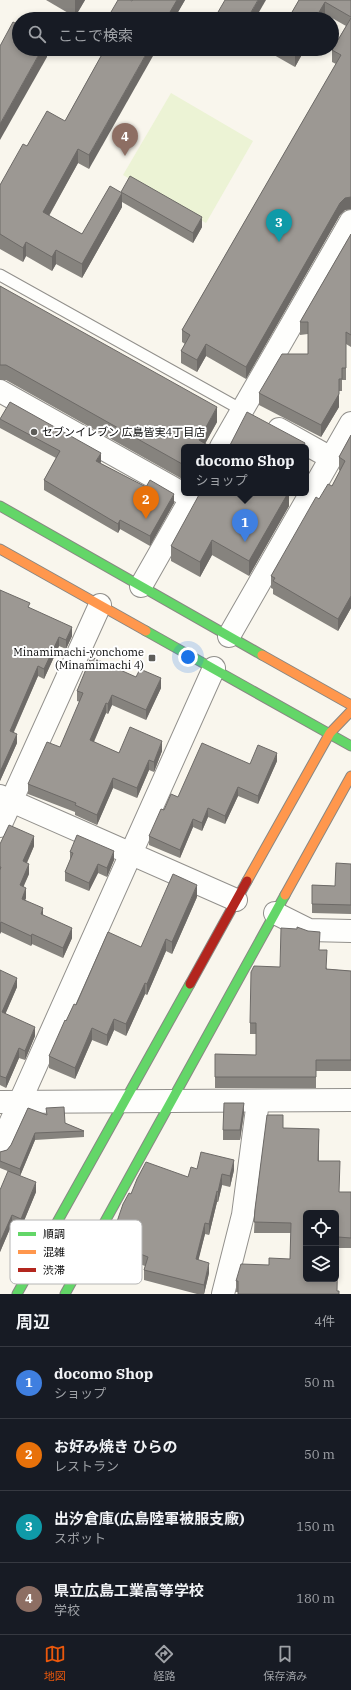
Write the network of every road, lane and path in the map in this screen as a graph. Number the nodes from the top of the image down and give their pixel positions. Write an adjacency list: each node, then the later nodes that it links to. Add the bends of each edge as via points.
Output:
1 (351, 221): 4 (street)
2 (0, 275): 4 (lane)
3 (0, 392): 10 (street)
4 (242, 410): 6 (street); 7 (street)
5 (351, 423): 9 (street)
6 (223, 444)
7 (305, 444)
8 (309, 446): 9 (street)
9 (331, 458): 16 (street)
10 (181, 489)
11 (192, 496): 14 (street)
12 (0, 506): 14 (street)
13 (0, 550): 15 (street)
14 (141, 586): 16 (street)
15 (100, 605): 17 (street); 23 (street)
16 (229, 636): 18 (street)
17 (214, 668): 20 (street); 25 (street)
18 (351, 705)
19 (351, 711): 20 (street)
20 (330, 733): 21 (street); 26 (street)
21 (351, 746)
22 (351, 776): 27 (street)
23 (6, 799): 24 (street); 25 (street)
24 (0, 826)
25 (131, 854): 26 (street); 32 (street)
26 (236, 900): 30 (street)
27 (275, 914): 28 (street, via 309,930); 33 (street)
28 (351, 930)
29 (351, 1100): 31 (street)
30 (124, 1101): 32 (street); 33 (street); 35 (street)
31 (258, 1101): 33 (street); 41 (street, via 243,1215)
32 (10, 1102): 34 (street)
33 (170, 1102): 36 (street)
34 (0, 1146)
35 (58, 1220)
36 (105, 1220)
37 (23, 1284): 39 (street)
38 (70, 1284): 40 (street)
39 (17, 1294)
40 (65, 1294)
41 (223, 1294)

